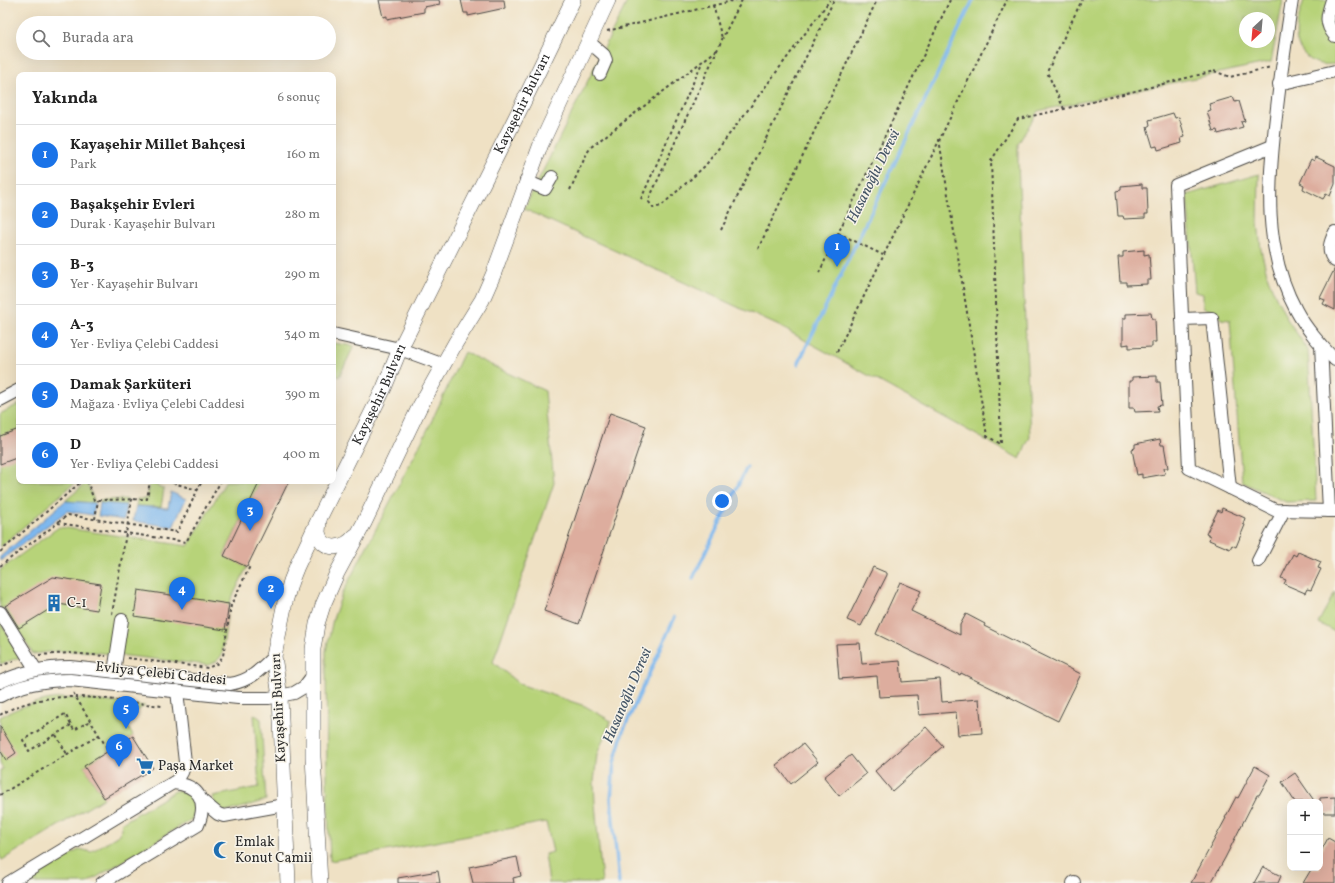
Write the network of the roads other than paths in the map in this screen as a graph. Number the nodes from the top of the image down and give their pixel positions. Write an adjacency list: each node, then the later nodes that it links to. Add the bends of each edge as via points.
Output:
1 (573, 0): 18 (main road, Kayaşehir Bulvarı)
2 (608, 0): 6 (main road)
3 (1292, 0): 9 (street)
4 (1332, 0): 5 (street, via 1327,15 1329,27)
5 (1335, 36)
6 (590, 38): 8 (street, via 606,60); 12 (main road)
7 (1335, 71): 9 (street)
8 (600, 74)
9 (1279, 84): 10 (street)
10 (1272, 146): 15 (street, via 1176,185); 17 (street, via 1269,184 1270,225 1276,258 1296,310)
11 (552, 177): 12 (street, via 545,189)
12 (526, 181): 20 (main road, via 484,294)
13 (1335, 232): 14 (street, via 1330,247 1331,256)
14 (1335, 261)
15 (1182, 319): 23 (street, via 1189,468); 23 (street, via 1212,318)
16 (336, 335): 18 (street)
17 (1321, 345): 19 (street); 25 (street)
18 (400, 349): 20 (street); 26 (main road, Kayaşehir Bulvarı, via 384,388)
19 (1335, 360)
20 (444, 365): 27 (main road, via 419,408)
21 (16, 392): 22 (street)
22 (0, 400)
23 (1230, 488): 24 (street, via 1275,510)
24 (1284, 510): 25 (street); 28 (street)
25 (1332, 511)
26 (319, 519): 27 (main road, via 318,532 326,544 334,547 347,544); 31 (main road, Kayaşehir Bulvarı, via 291,581)
27 (364, 523): 34 (main road, via 323,605 313,649)
28 (1258, 561)
29 (0, 612): 32 (street)
30 (117, 619): 33 (street, via 111,656)
31 (274, 656): 33 (street, Evliya Çelebi Caddesi, via 252,677 230,684); 38 (main road, Kayaşehir Bulvarı)
32 (36, 670): 33 (street, Evliya Çelebi Caddesi, via 58,667); 35 (street, Evliya Çelebi Caddesi)
33 (114, 672)
34 (312, 675): 38 (street, Evliya Çelebi Caddesi, via 304,687); 45 (main road, via 313,757)
35 (0, 682)
36 (177, 691): 37 (street, Evliya Çelebi Caddesi, via 65,680 31,684); 38 (street, Evliya Çelebi Caddesi, via 238,698); 39 (street, via 185,762 183,773)
37 (0, 696)
38 (280, 697): 41 (main road, Kayaşehir Bulvarı)
39 (173, 783): 40 (street, via 189,786); 42 (street)
40 (201, 800): 41 (street, via 224,816); 43 (street, via 203,810 198,825)
41 (284, 805): 44 (main road, Kayaşehir Bulvarı)
42 (8, 883)
43 (102, 883)
44 (288, 883)
45 (320, 883)

